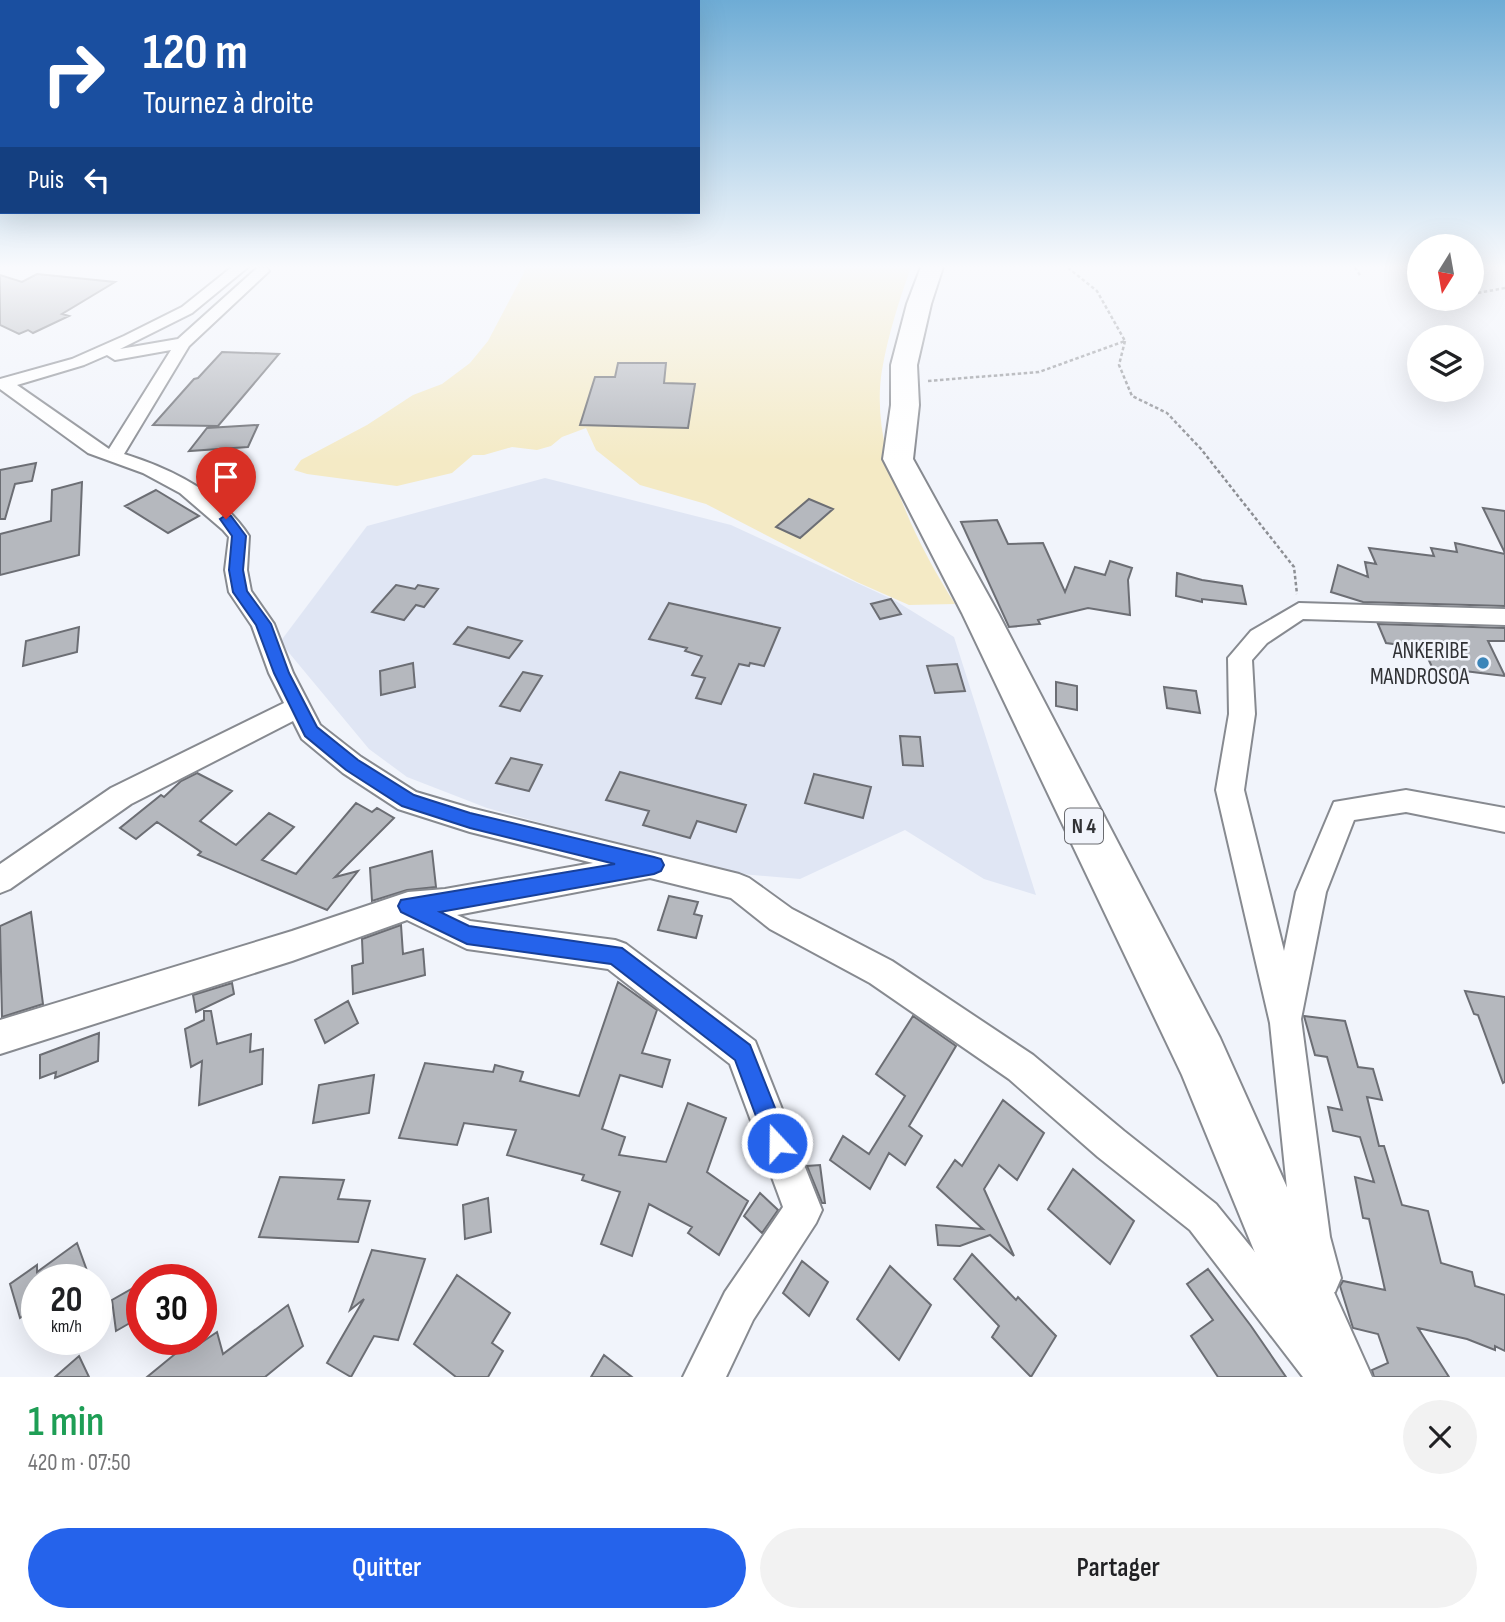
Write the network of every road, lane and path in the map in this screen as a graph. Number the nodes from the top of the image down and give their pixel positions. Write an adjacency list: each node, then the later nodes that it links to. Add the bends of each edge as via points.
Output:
1 (142, 331): 7 (street)
2 (196, 331): 6 (street)
3 (912, 331): 9 (main road, N 4, via 904,365)
4 (1120, 331): 5 (path)
5 (1125, 341): 9 (path, via 1039,372 926,381); 11 (path, via 1119,365 1132,396 1167,413 1294,567)
6 (183, 343): 7 (street); 10 (street)
7 (78, 362): 8 (street)
8 (2, 384): 10 (street)
9 (905, 405): 22 (main road, N 4, via 898,459 980,613 1201,1057)
10 (113, 457): 13 (street, via 150,469 192,493 226,519 239,536 236,570 240,592 263,624)
11 (1299, 611): 12 (street); 18 (street, via 1259,637 1240,658 1242,714 1230,790)
12 (1505, 617)
13 (299, 707): 15 (street, via 311,732 408,801); 16 (street, via 121,796)
14 (1505, 820): 18 (street, via 1406,802 1344,810 1311,892)
15 (654, 865): 17 (street); 21 (street, via 739,887 781,919 881,972 1021,1067 1203,1217)
16 (0, 880)
17 (408, 906): 19 (street); 20 (street, via 467,935 615,955 743,1053 803,1210 739,1306)
18 (1286, 1023): 23 (street, via 1311,1237)
19 (0, 1037)
20 (704, 1377)
21 (1329, 1377)
22 (1339, 1377)
23 (1345, 1377)

